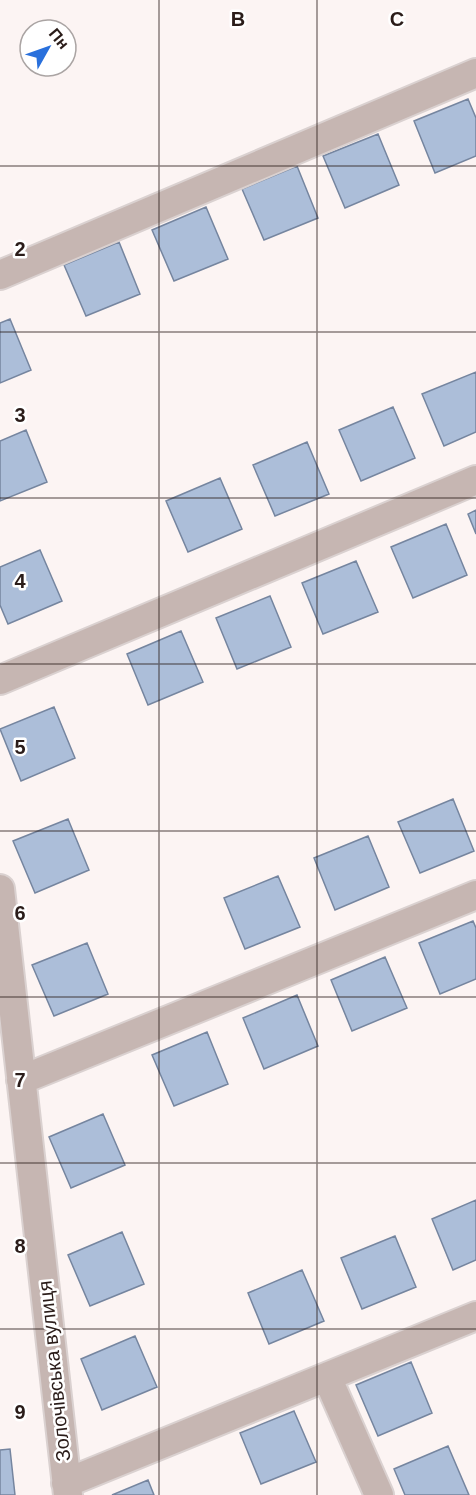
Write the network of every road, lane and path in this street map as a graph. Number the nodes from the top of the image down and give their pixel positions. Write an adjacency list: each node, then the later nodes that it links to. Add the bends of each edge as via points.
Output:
1 (476, 73): 2 (street)
2 (0, 275)
3 (476, 480): 4 (street)
4 (0, 680)
5 (0, 890): 7 (street, Золочівська вулиця)
6 (476, 895): 7 (street)
7 (21, 1080): 10 (street, Золочівська вулиця)
8 (476, 1316): 9 (street)
9 (327, 1377): 10 (street); 11 (street)
10 (67, 1489)
11 (379, 1495)

